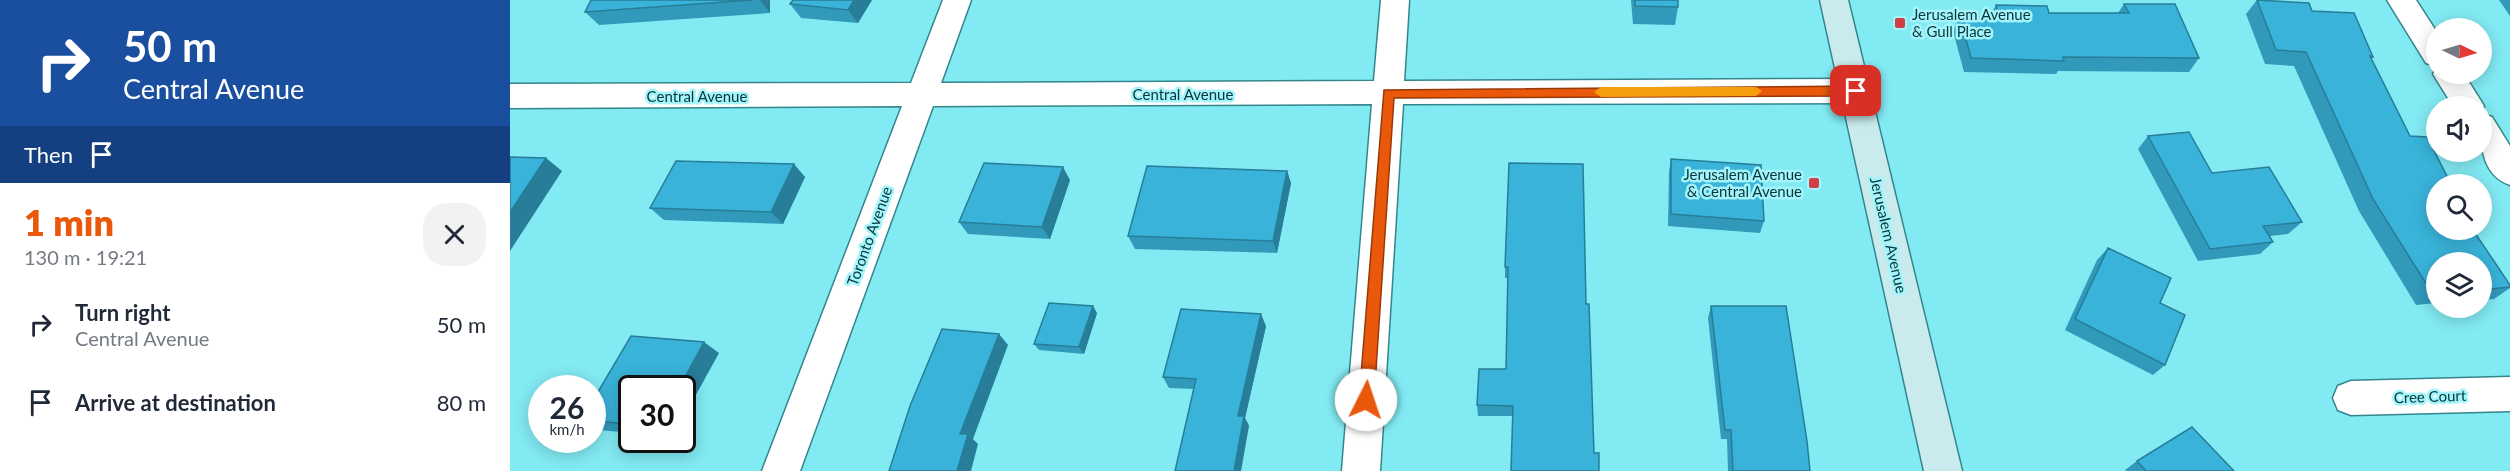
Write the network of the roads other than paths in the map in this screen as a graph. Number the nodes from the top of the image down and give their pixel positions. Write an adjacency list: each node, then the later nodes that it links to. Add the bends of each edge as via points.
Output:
1 (957, 0): 8 (street, Toronto Avenue)
2 (1395, 0): 7 (street)
3 (1834, 0): 6 (main road, Jerusalem Avenue)
4 (2402, 0): 5 (street)
5 (2426, 39)
6 (1856, 91): 7 (street, Central Avenue); 16 (main road, Jerusalem Avenue)
7 (1388, 93): 8 (street, Central Avenue); 15 (street)
8 (921, 95): 9 (street, Central Avenue); 14 (street, Toronto Avenue)
9 (510, 96)
10 (2492, 143): 11 (street)
11 (2510, 172)
12 (2510, 394): 13 (street, Cree Court)
13 (2351, 398)
14 (781, 471)
15 (1361, 471)
16 (1943, 471)

